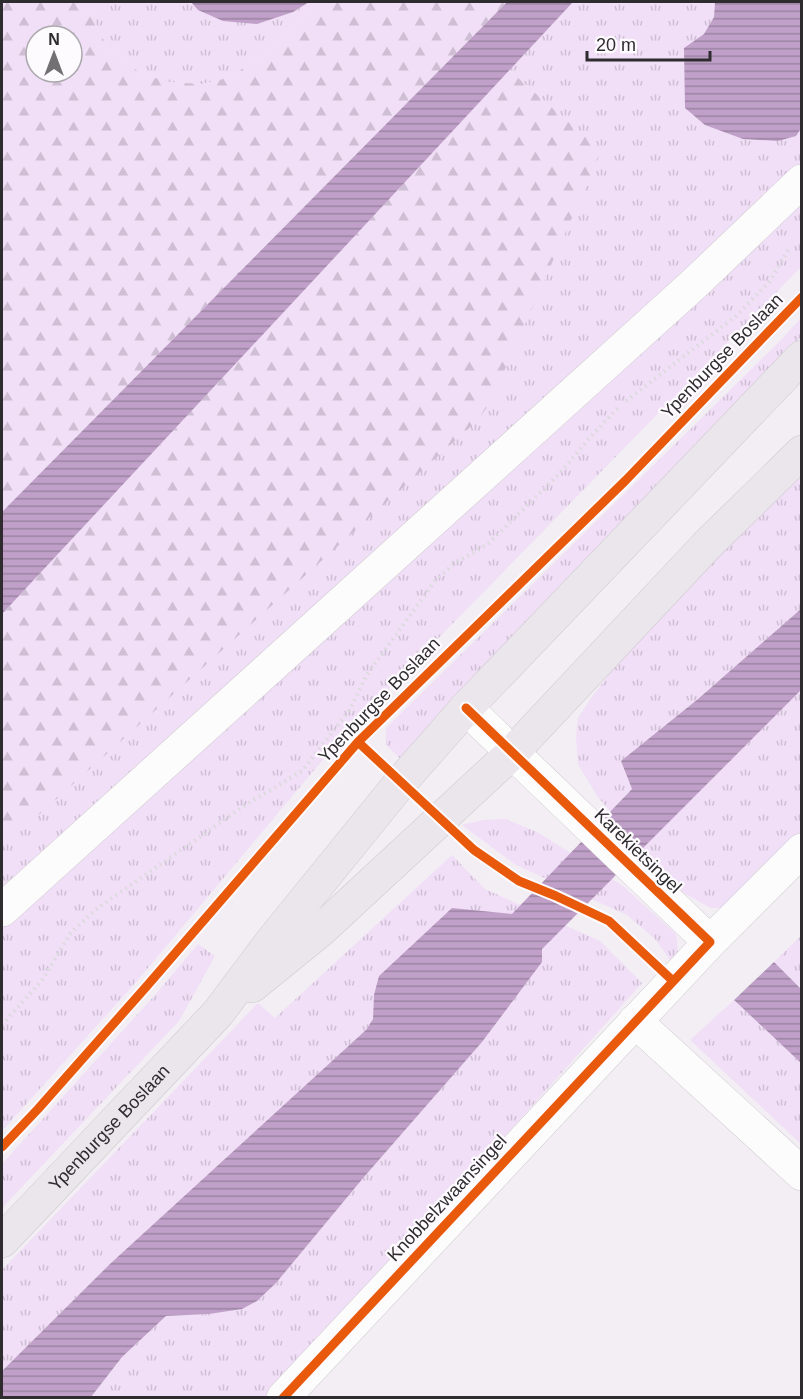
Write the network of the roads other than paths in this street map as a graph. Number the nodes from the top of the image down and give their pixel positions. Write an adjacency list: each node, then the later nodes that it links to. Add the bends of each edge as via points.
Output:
1 (801, 181): 7 (street, via 677,299)
2 (801, 357): 4 (main road, Ypenburgse Boslaan)
3 (801, 452): 5 (main road, Ypenburgse Boslaan, via 706,546)
4 (466, 708): 5 (street, Karekietsingel); 9 (main road, Ypenburgse Boslaan, via 401,782)
5 (512, 753): 8 (street, Karekietsingel); 9 (main road, Ypenburgse Boslaan, via 315,936)
6 (796, 867): 8 (street)
7 (2, 910)
8 (710, 942): 10 (street)
9 (218, 1013): 12 (main road, Ypenburgse Boslaan)
10 (635, 1021): 11 (street); 13 (street, Knobbelzwaansingel)
11 (801, 1174)
12 (2, 1241)
13 (283, 1398)

